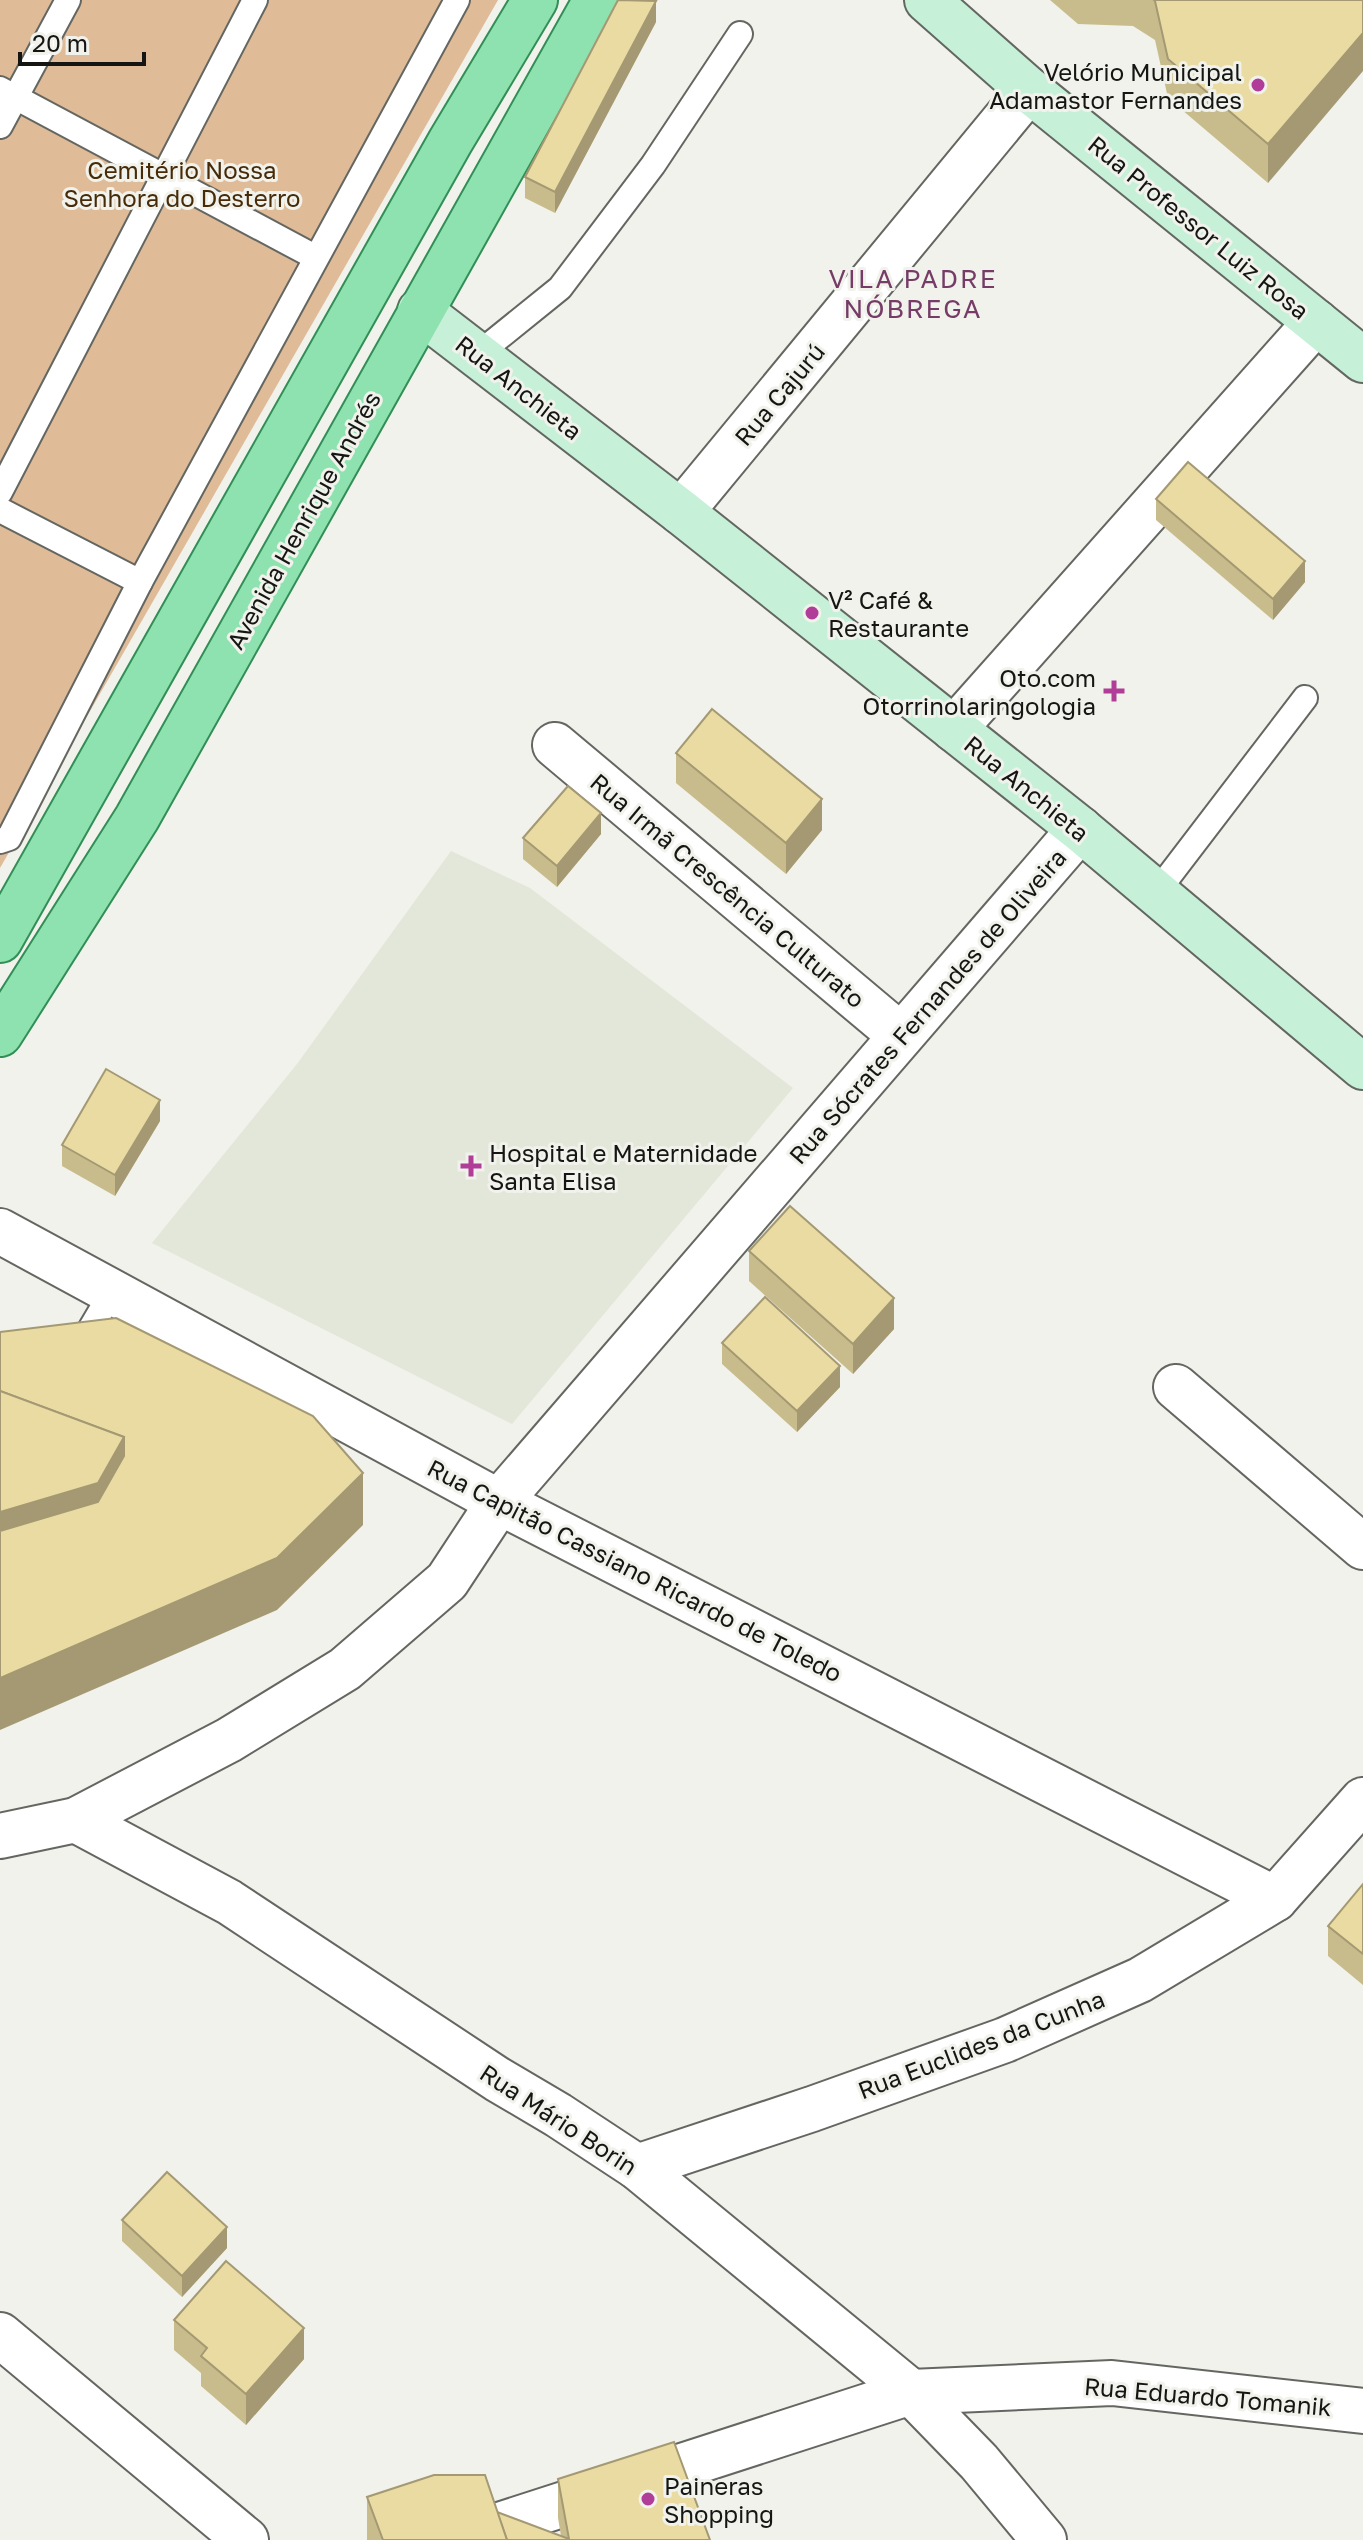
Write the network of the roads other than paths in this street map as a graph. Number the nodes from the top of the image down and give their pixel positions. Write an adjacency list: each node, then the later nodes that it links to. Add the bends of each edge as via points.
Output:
1 (68, 0): 9 (lane)
2 (255, 0): 12 (lane)
3 (457, 0): 13 (lane)
4 (535, 0): 11 (main road)
5 (596, 0): 14 (main road, Avenida Henrique Andrés)
6 (927, 0): 8 (main road, Rua Professor Luiz Rosa)
7 (740, 34): 16 (lane, via 653,165 560,288)
8 (1029, 90): 15 (main road, Rua Professor Luiz Rosa); 20 (street, Rua Cajurú)
9 (8, 92): 10 (lane); 12 (lane)
10 (0, 126)
11 (450, 142): 14 (main road, via 440,191 406,278); 25 (main road)
12 (163, 178): 13 (lane); 18 (lane)
13 (315, 257): 21 (lane)
14 (420, 311): 16 (main road, Rua Anchieta); 26 (main road, Avenida Henrique Andrés)
15 (1316, 322): 17 (main road, Rua Professor Luiz Rosa); 23 (street)
16 (477, 355): 20 (main road, Rua Anchieta)
17 (1363, 360)
18 (0, 492)
19 (0, 510): 21 (lane)
20 (681, 512): 23 (main road, Rua Anchieta)
21 (140, 582): 28 (lane, via 9,838)
22 (1305, 698): 29 (lane)
23 (954, 729): 27 (main road, Rua Anchieta)
24 (555, 745): 32 (street, Rua Irmã Crescência Culturato)
25 (77, 803): 26 (main road, via 89,826 107,832); 30 (main road)
26 (137, 818): 31 (main road, Avenida Henrique Andrés)
27 (1080, 829): 29 (main road, Rua Anchieta); 32 (street, Rua Sócrates Fernandes de Oliveira)
28 (0, 841)
29 (1156, 893): 33 (main road, Rua Anchieta)
30 (0, 940)
31 (0, 1034)
32 (900, 1035): 38 (street, Rua Sócrates Fernandes de Oliveira)
33 (1363, 1067)
34 (0, 1231): 35 (street, Rua Capitão Cassiano Ricardo de Toledo)
35 (112, 1292): 36 (lane); 38 (street, Rua Capitão Cassiano Ricardo de Toledo)
36 (68, 1366)
37 (1176, 1387): 39 (street)
38 (499, 1502): 41 (street, Rua Sócrates Fernandes de Oliveira, via 447,1581 345,1669 229,1740); 43 (street, Rua Capitão Cassiano Ricardo de Toledo)
39 (1363, 1547)
40 (1363, 1800): 43 (street, Rua Euclides da Cunha)
41 (76, 1820): 42 (street); 44 (street, Rua Mário Borin, via 229,1902)
42 (0, 1836)
43 (1275, 1899): 44 (street, Rua Euclides da Cunha, via 1140,1980 1005,2040)
44 (637, 2167): 46 (street, Rua Mário Borin)
45 (0, 2335): 48 (street)
46 (911, 2392): 47 (street, Rua Eduardo Tomanik, via 1112,2383); 49 (street, Rua Eduardo Tomanik); 50 (street, Rua Mário Borin)
47 (1363, 2411)
48 (246, 2540)
49 (453, 2540)
50 (1044, 2540)

